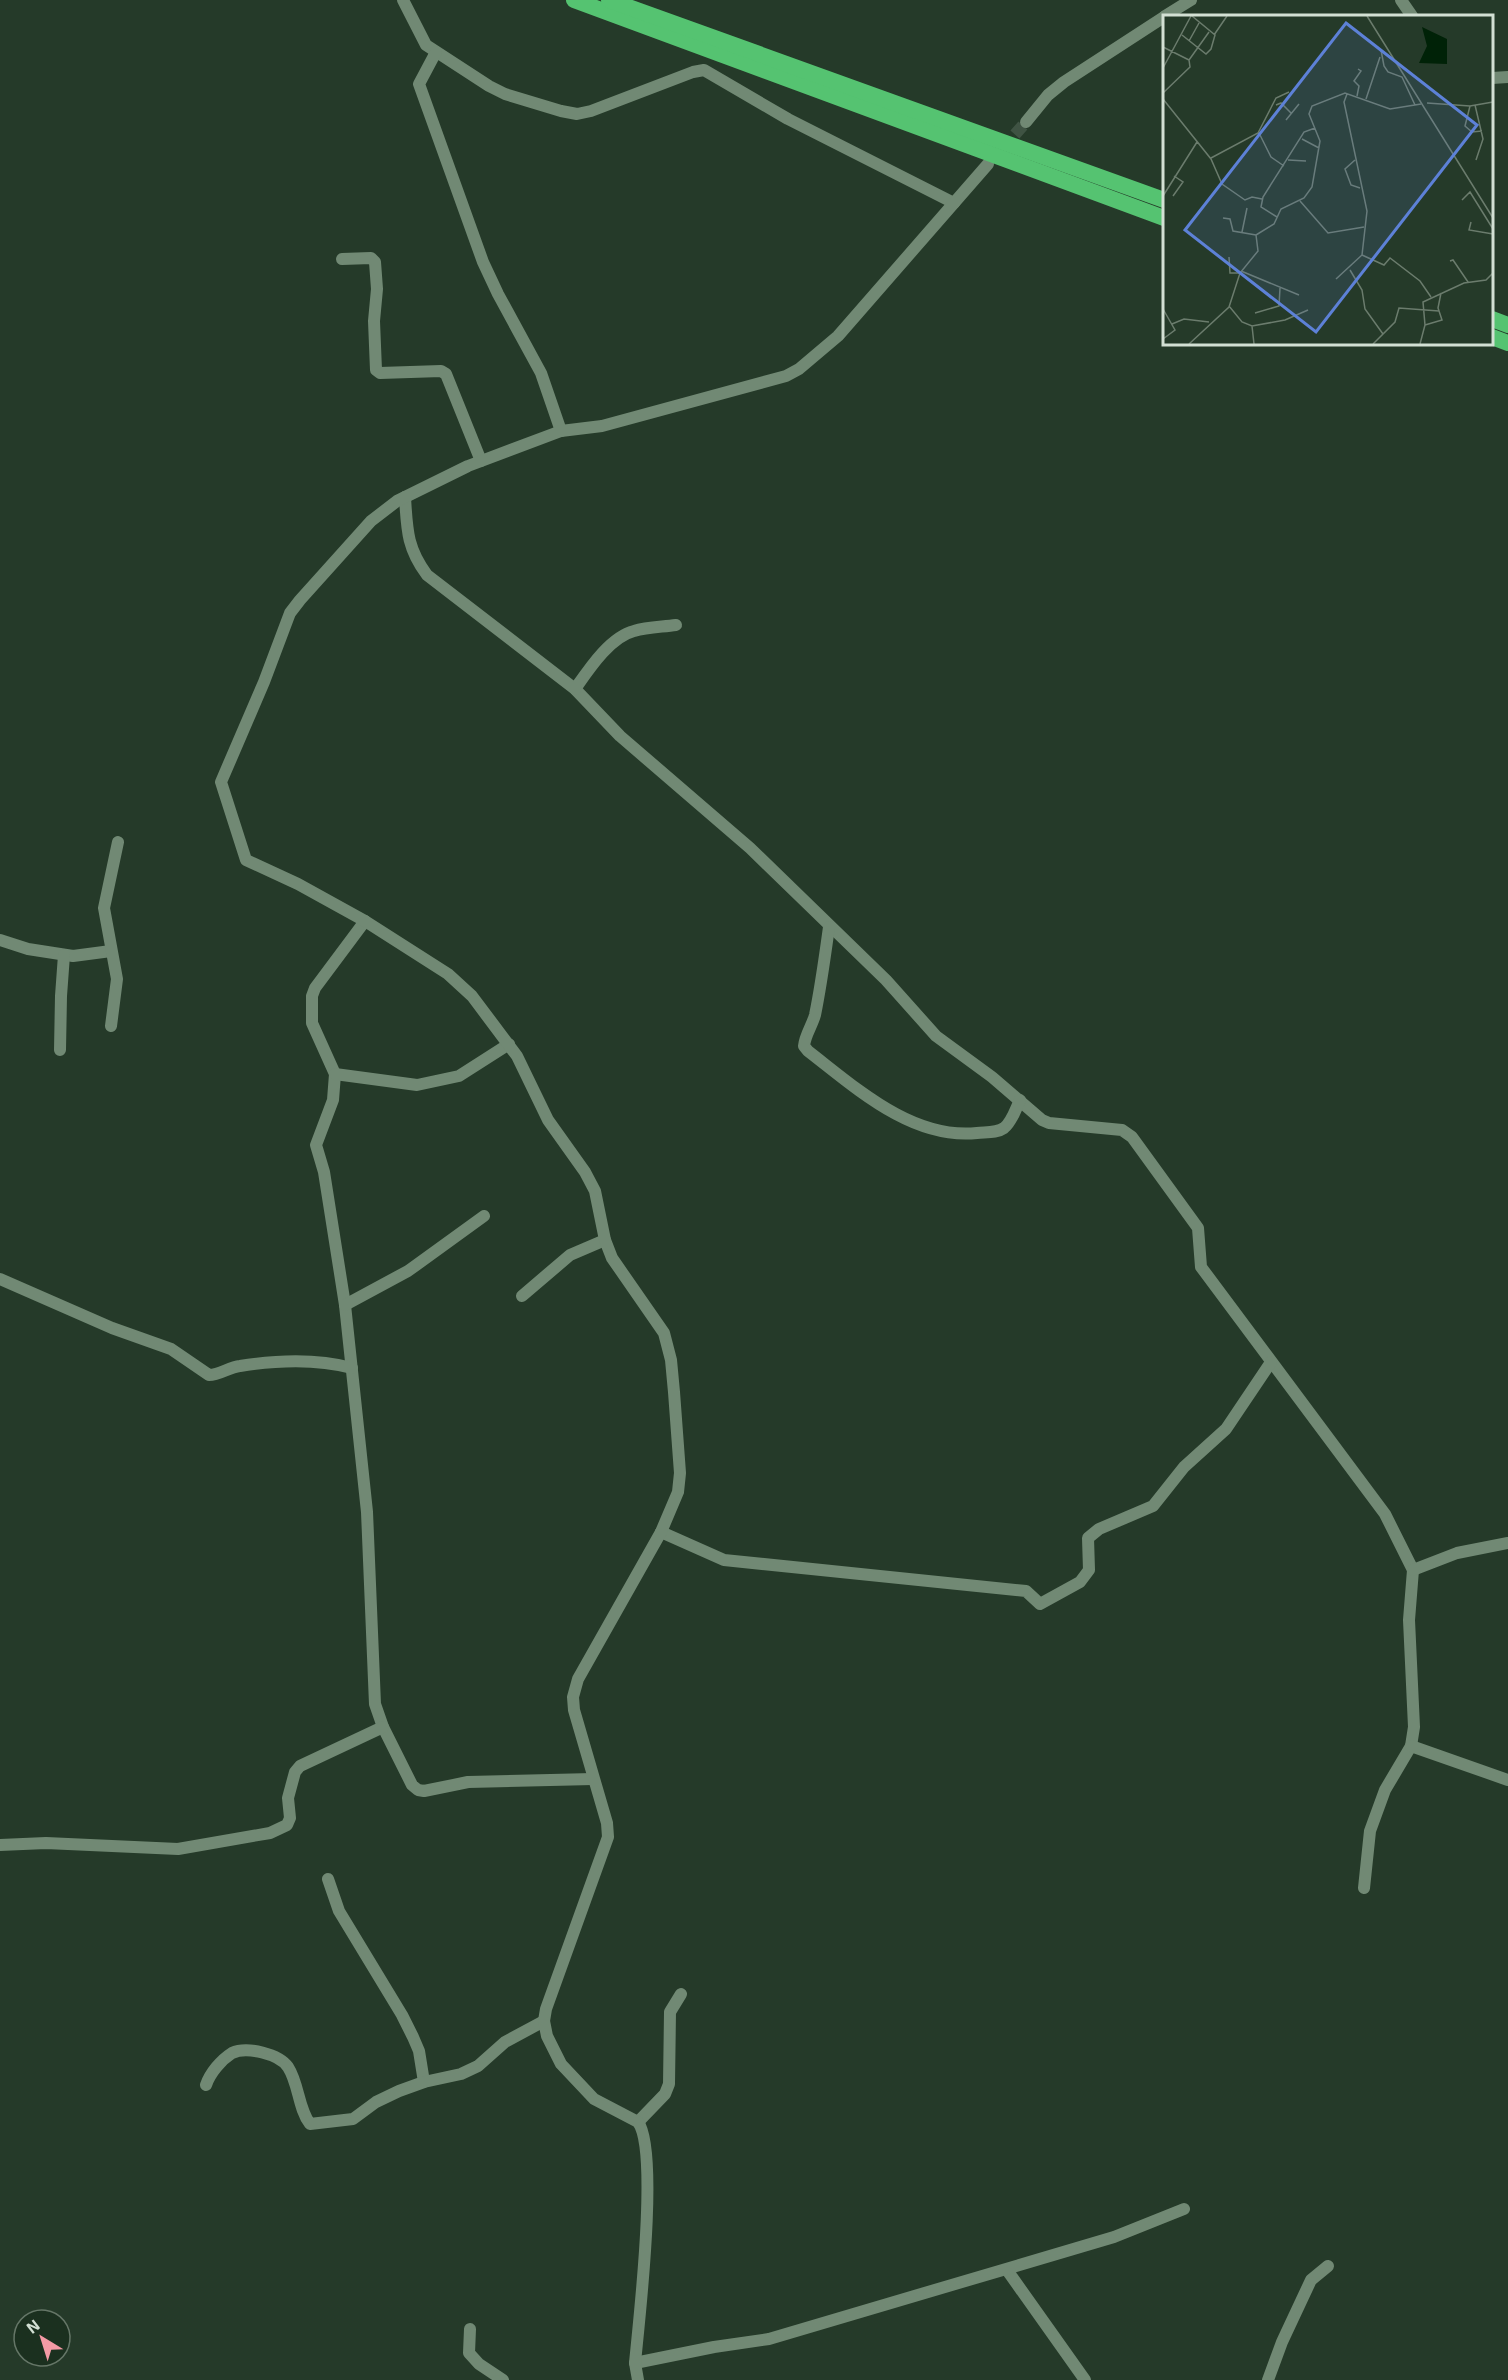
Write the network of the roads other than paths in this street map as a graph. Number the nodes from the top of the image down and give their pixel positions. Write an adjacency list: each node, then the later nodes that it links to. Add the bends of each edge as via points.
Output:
1 (403, 0): 9 (street, via 426,45)
2 (574, 0): 16 (highway)
3 (609, 0): 14 (highway)
4 (1191, 0): 6 (street)
5 (1401, 0): 7 (street)
6 (1168, 15)
7 (1411, 15)
8 (1163, 18): 12 (street, via 1064,82)
9 (436, 52): 15 (street, via 505,94 577,114 704,70 788,119); 22 (street, via 419,84 483,262 541,373)
10 (1508, 77): 11 (street)
11 (1493, 78)
12 (1026, 122)
13 (988, 164): 15 (street)
14 (1163, 200)
15 (954, 203): 22 (street, via 838,336 786,376 602,426)
16 (1163, 218)
17 (342, 259): 23 (street, via 372,258 375,262 376,370 446,374)
18 (1493, 321): 19 (highway)
19 (1508, 325)
20 (1493, 338): 21 (highway)
21 (1508, 343)
22 (561, 431): 23 (street)
23 (481, 461): 24 (street)
24 (405, 497): 26 (street, via 410,546 427,575); 28 (street, via 371,521 295,606 221,782 246,860)
25 (676, 625): 26 (street, via 626,634 593,664)
26 (575, 689): 29 (street, via 610,727 737,836)
27 (118, 842): 31 (street, via 104,908)
28 (365, 921): 34 (street, via 448,974); 36 (street, via 312,996 312,1023)
29 (829, 927): 37 (street, via 886,980 936,1036); 37 (street, via 815,1012 805,1040 808,1051 882,1105 940,1131 997,1131 1008,1124)
30 (0, 940): 32 (street)
31 (111, 951): 32 (street); 33 (street, via 117,979)
32 (64, 955): 35 (street)
33 (111, 1026)
34 (509, 1044): 36 (street, via 459,1076 417,1085); 39 (street, via 548,1120 590,1181)
35 (60, 1050)
36 (335, 1074): 42 (street, via 333,1100 316,1145 324,1172)
37 (1020, 1100): 43 (street, via 1049,1123 1122,1130 1132,1137 1198,1228 1201,1268)
38 (484, 1216): 42 (street, via 408,1271)
39 (605, 1240): 41 (street, via 570,1256); 45 (street, via 617,1267 660,1325 671,1360 681,1473 676,1498)
40 (0, 1279): 44 (street, via 112,1328 164,1345 209,1375 238,1366 290,1361 326,1362)
41 (522, 1296)
42 (345, 1305): 44 (street)
43 (1271, 1362): 45 (street, via 1226,1429 1184,1467 1158,1500 1147,1510 1091,1535 1089,1570 1080,1582 1040,1604 1026,1591 724,1560); 47 (street, via 1385,1514)
44 (352, 1368): 48 (street, via 367,1512 375,1704)
45 (661, 1532): 50 (street, via 578,1679 573,1697)
46 (1508, 1543): 47 (street, via 1457,1553)
47 (1413, 1570): 49 (street, via 1409,1620 1414,1727)
48 (383, 1727): 50 (street, via 418,1790 468,1782); 52 (street, via 300,1766 294,1772 288,1798 287,1825 270,1833 178,1849 46,1843)
49 (1411, 1746): 51 (street); 54 (street, via 1393,1772 1370,1831)
50 (593, 1779): 56 (street, via 608,1837)
51 (1508, 1780)
52 (0, 1845)
53 (328, 1879): 57 (street, via 339,1911 402,2015 419,2051)
54 (1364, 1888)
55 (681, 1994): 59 (street, via 670,2012 669,2084 665,2094)
56 (544, 2021): 57 (street, via 505,2042 478,2066); 59 (street, via 561,2064 594,2099)
57 (424, 2082): 58 (street, via 376,2102 353,2119 314,2124 308,2120 289,2069 276,2057 251,2051 233,2053 220,2063)
58 (206, 2085)
59 (638, 2122): 64 (street, via 647,2146 645,2254)
60 (1184, 2209): 62 (street, via 1114,2237)
61 (1328, 2266): 68 (street, via 1311,2280)
62 (1008, 2270): 64 (street, via 766,2339); 67 (street)
63 (470, 2329): 65 (street, via 469,2354)
64 (635, 2363): 66 (street)
65 (503, 2380)
66 (638, 2380)
67 (1085, 2380)
68 (1268, 2380)

